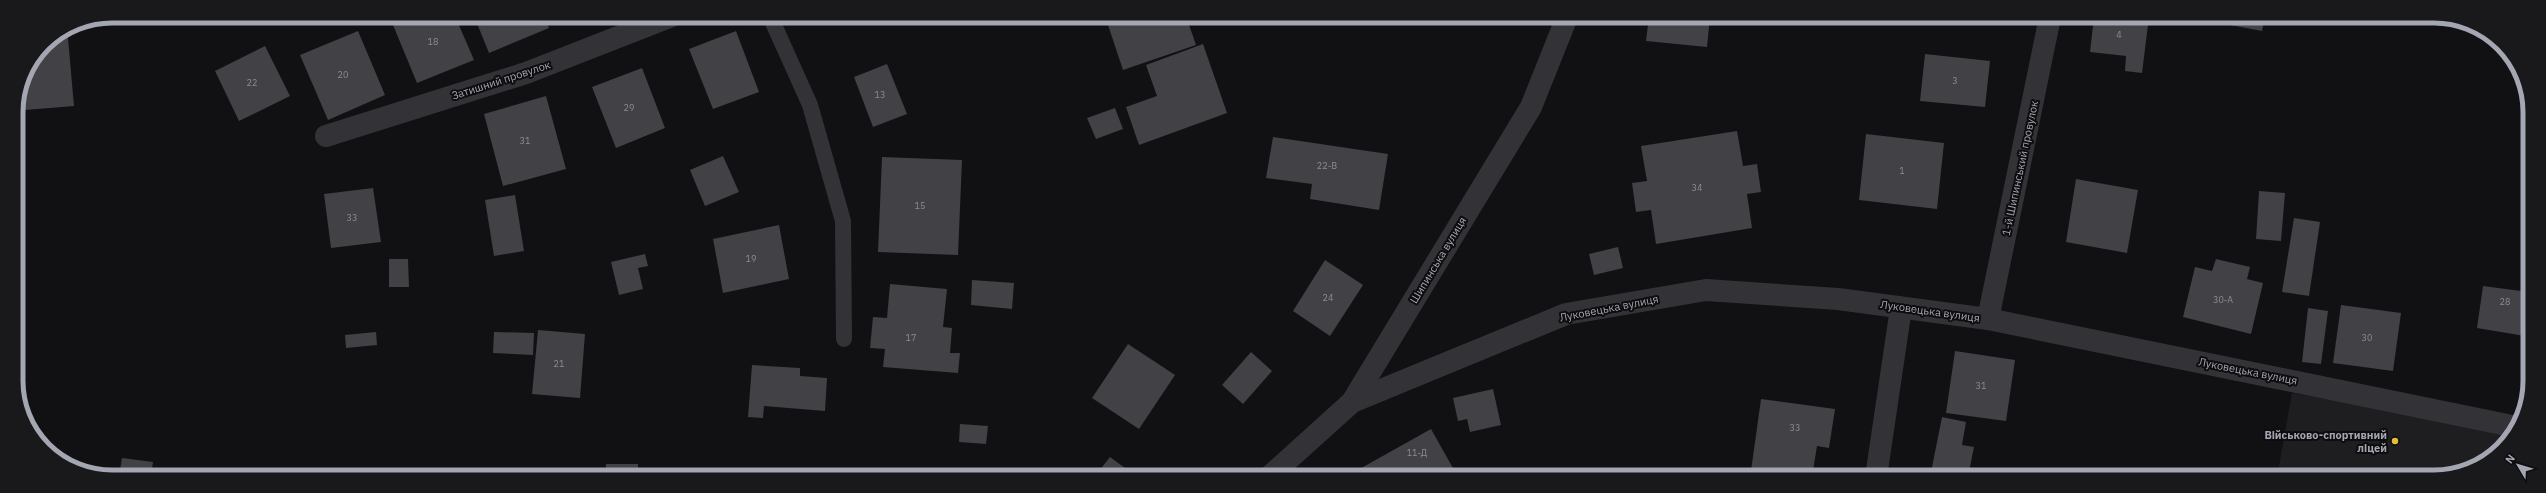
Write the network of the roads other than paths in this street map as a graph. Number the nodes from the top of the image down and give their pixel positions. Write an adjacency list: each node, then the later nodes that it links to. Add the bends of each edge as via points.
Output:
1 (654, 23): 5 (street, Затишний провулок, via 526,73)
2 (773, 23): 8 (lane, via 810,105 843,222)
3 (1565, 23): 9 (street, Шипинська вулиця, via 1531,107)
4 (2049, 23): 7 (street, 1-й Шипинський провулок)
5 (326, 136)
6 (1901, 308): 7 (street, Луковецька вулиця); 9 (street, Луковецька вулиця, via 1838,299 1706,290 1566,314); 12 (street)
7 (1988, 319): 10 (street, Луковецька вулиця)
8 (844, 339)
9 (1352, 402): 11 (street, Шипинська вулиця)
10 (2511, 426)
11 (1277, 470)
12 (1877, 470)

